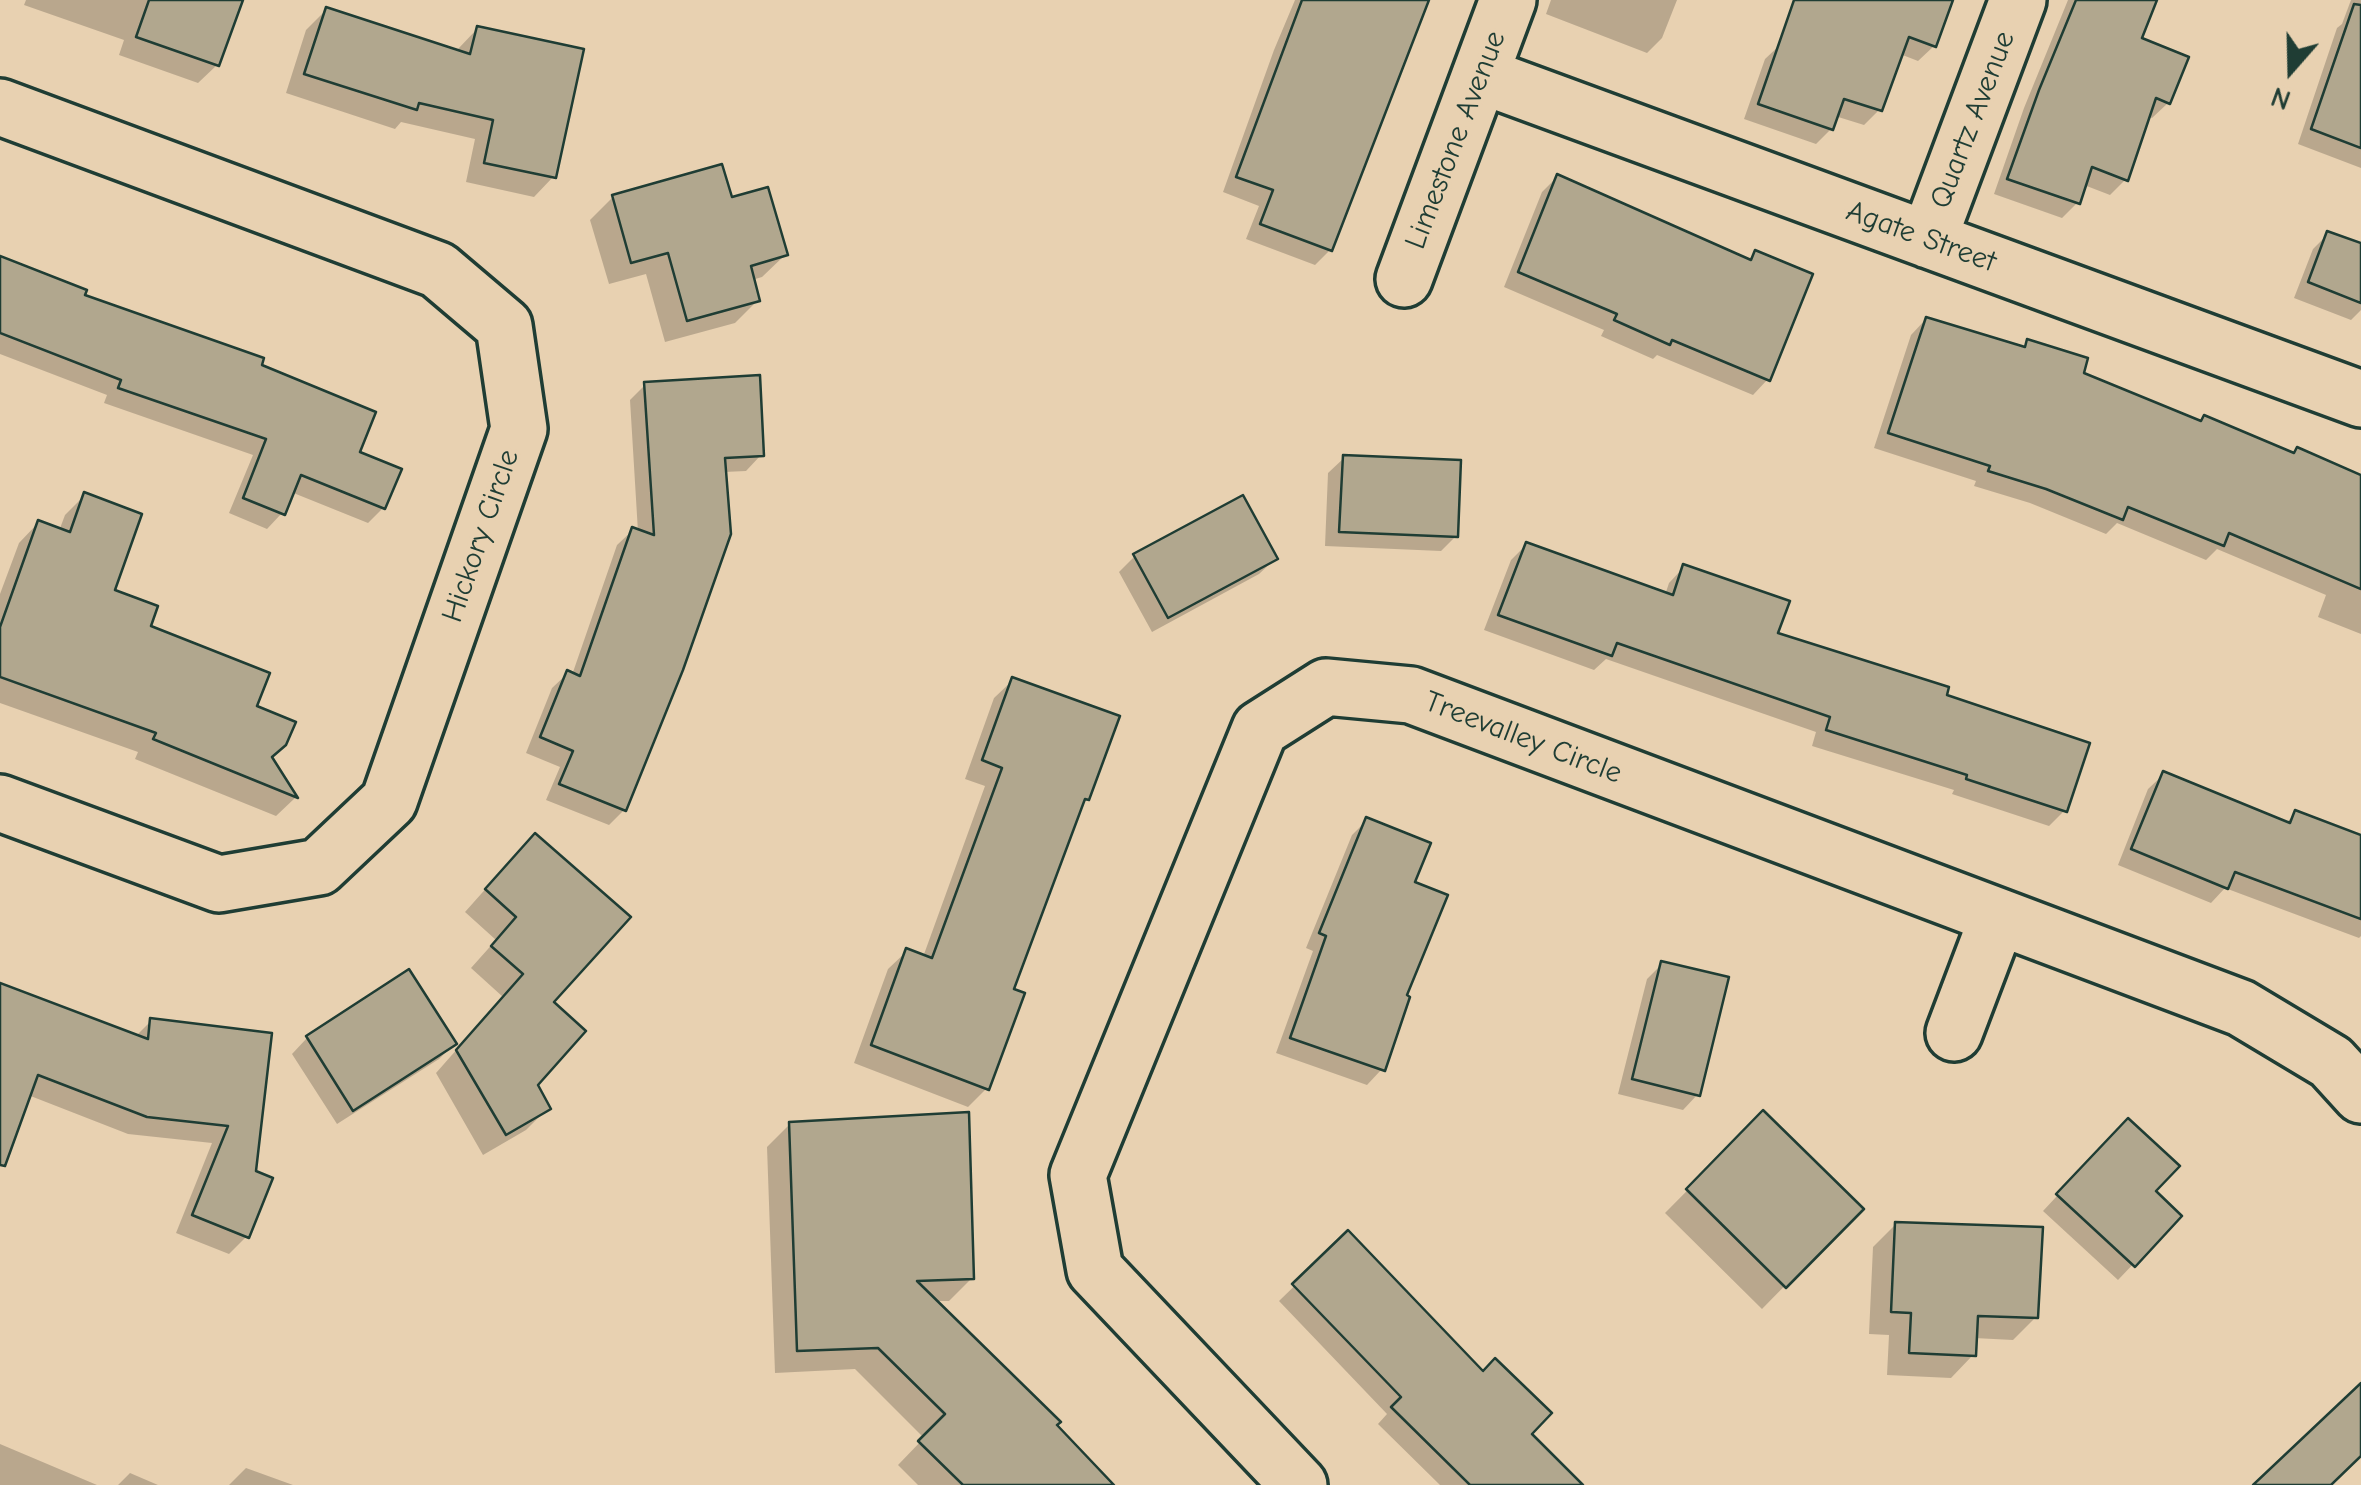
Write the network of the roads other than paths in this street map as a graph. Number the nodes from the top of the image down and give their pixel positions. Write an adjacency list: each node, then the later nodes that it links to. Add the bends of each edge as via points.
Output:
1 (1508, 0): 3 (street, Limestone Avenue)
2 (2018, 0): 5 (street, Quartz Avenue)
3 (1480, 75): 5 (street, Agate Street); 6 (street, Limestone Avenue)
4 (0, 106): 8 (street, Hickory Circle, via 438,270 504,326 518,429 389,801 319,867 219,884)
5 (1928, 240): 7 (street, Agate Street)
6 (1404, 279)
7 (2361, 399)
8 (0, 803)
9 (1998, 917): 10 (street); 11 (street, Treevalley Circle, via 2241,1008 2331,1062); 12 (street, Treevalley Circle, via 1411,696 1326,687 1260,729 1078,1175 1096,1270)
10 (1954, 1034)
11 (2361, 1095)
12 (1299, 1485)

